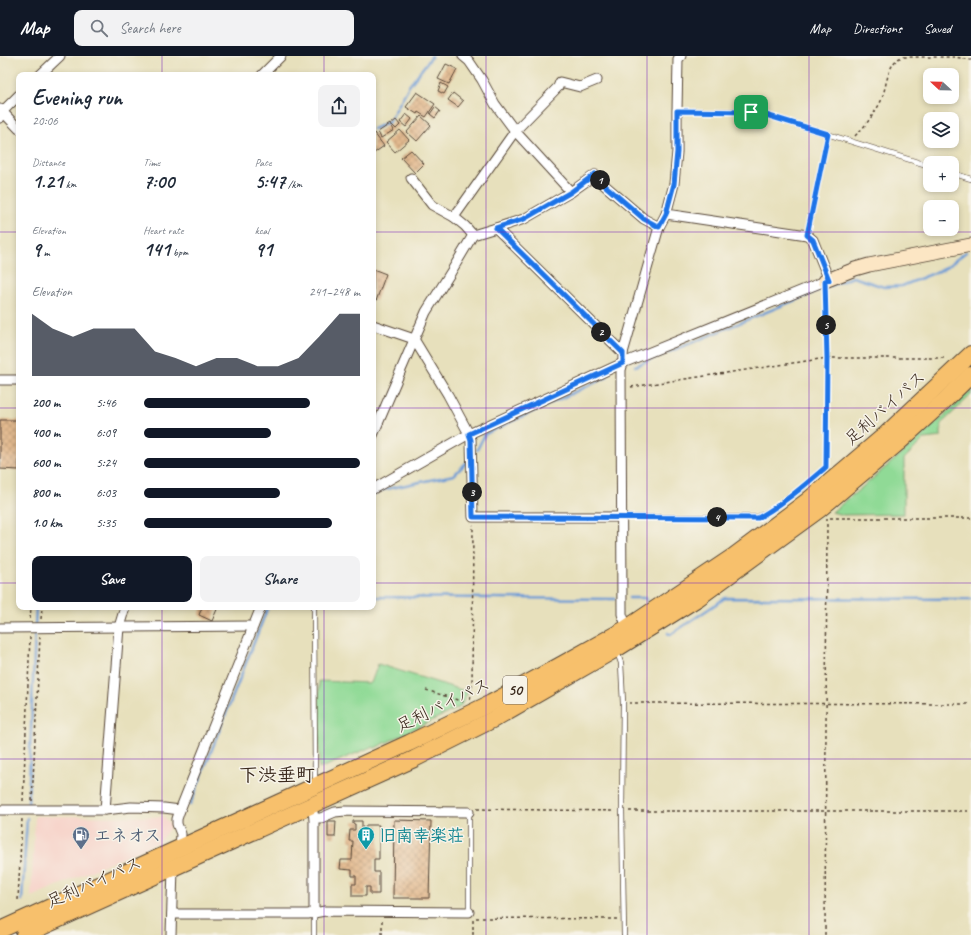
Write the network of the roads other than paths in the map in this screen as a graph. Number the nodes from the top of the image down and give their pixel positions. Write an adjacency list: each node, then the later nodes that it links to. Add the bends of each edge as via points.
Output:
1 (60, 56): 5 (street)
2 (281, 56): 6 (street)
3 (462, 56): 12 (street, via 469,61)
4 (681, 56): 9 (street, via 678,59)
5 (43, 72)
6 (265, 72)
7 (597, 80): 12 (street, via 580,87 560,82)
8 (16, 98): 10 (street)
9 (677, 111): 13 (lane, via 751,112); 19 (street, via 674,184)
10 (1, 113): 11 (street)
11 (16, 126)
12 (515, 131): 18 (street); 20 (street)
13 (828, 134): 14 (lane); 24 (lane)
14 (923, 164)
15 (959, 175): 17 (lane)
16 (411, 178): 20 (street, via 432,205)
17 (971, 179)
18 (571, 192): 21 (street, via 595,174 644,219); 22 (street, via 524,219)
19 (666, 214): 21 (street); 24 (street)
20 (454, 217): 23 (street)
21 (659, 227): 29 (street)
22 (496, 228): 23 (street); 29 (street)
23 (473, 235): 28 (street, via 426,312)
24 (807, 235): 26 (street, via 813,240)
25 (971, 246): 26 (street, via 869,265)
26 (827, 281): 31 (street)
27 (376, 326): 28 (street)
28 (414, 339): 35 (street); 36 (street)
29 (623, 353): 31 (street)
30 (971, 354): 39 (highway, 足利バイパス / 50, via 886,434)
31 (623, 363): 36 (street); 40 (street)
32 (971, 375): 48 (highway, 足利バイパス / 50, via 822,512 698,598)
33 (0, 380): 34 (street)
34 (16, 380)
35 (376, 428)
36 (469, 434): 38 (street); 40 (street, via 473,517)
37 (826, 467): 39 (lane)
38 (376, 483)
39 (802, 497): 40 (lane, via 758,518); 47 (highway, 足利バイパス / 50, via 734,556)
40 (621, 517): 47 (street, via 622,614)
41 (124, 610): 45 (street)
42 (260, 610): 44 (street)
43 (314, 610): 49 (lane)
44 (253, 626): 45 (street); 52 (street)
45 (119, 627): 46 (street); 51 (street)
46 (0, 628)
47 (627, 628): 49 (highway, 足利バイパス / 50, via 491,703)
48 (616, 649): 53 (highway, 足利バイパス / 50, via 487,722); 64 (lane, via 621,663 623,703)
49 (314, 786): 55 (highway, 足利バイパス / 50)
50 (0, 810): 51 (street)
51 (105, 810): 52 (street, via 131,807)
52 (180, 810): 55 (street, via 177,819 181,834)
53 (312, 812): 54 (street, via 321,818 345,811); 56 (highway, 足利バイパス / 50); 58 (street)
54 (469, 812): 57 (lane)
55 (180, 848): 56 (street); 60 (highway, 足利バイパス / 50)
56 (173, 868): 59 (street); 61 (highway, 足利バイパス / 50)
57 (469, 912): 58 (street)
58 (314, 913): 59 (street); 63 (lane)
59 (172, 914): 62 (street)
60 (0, 930)
61 (24, 935)
62 (171, 935)
63 (314, 935)
64 (624, 935)

